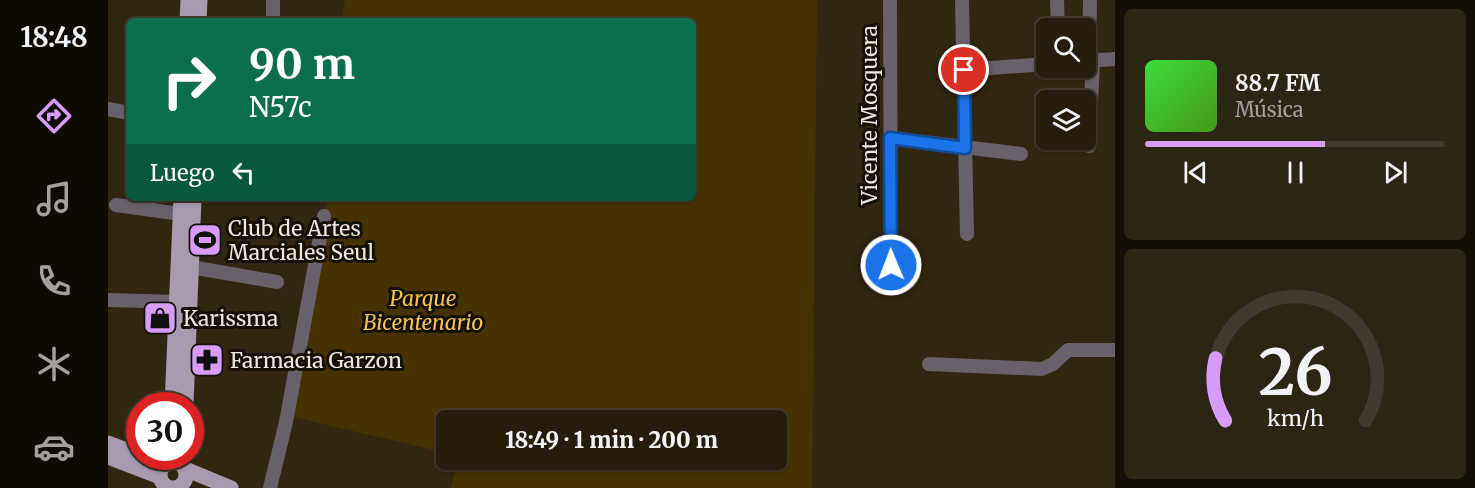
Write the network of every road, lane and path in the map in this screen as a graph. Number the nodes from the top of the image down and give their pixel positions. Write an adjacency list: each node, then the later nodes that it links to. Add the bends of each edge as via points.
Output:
1 (188, 0): 8 (main road)
2 (200, 0): 9 (main road)
3 (273, 0): 10 (street)
4 (890, 0): 19 (street, Vicente Mosquera)
5 (962, 0): 16 (street)
6 (1057, 0): 11 (street)
7 (1090, 0): 12 (street)
8 (187, 18)
9 (199, 18)
10 (273, 18)
11 (1058, 18)
12 (1090, 18)
13 (1115, 59): 14 (street)
14 (1096, 60)
15 (1036, 65): 16 (street)
16 (964, 70): 20 (street)
17 (108, 109): 18 (street)
18 (126, 112)
19 (890, 138): 20 (street); 28 (street, Vicente Mosquera)
20 (965, 148): 21 (street); 27 (street)
21 (1021, 154)
22 (181, 201): 25 (main road)
23 (194, 201): 29 (main road)
24 (116, 205): 25 (street)
25 (181, 214): 32 (main road)
26 (324, 216): 43 (street)
27 (967, 234)
28 (891, 265)
29 (191, 267): 30 (street); 36 (main road)
30 (277, 282)
31 (110, 300): 32 (street)
32 (178, 302): 35 (main road)
33 (1115, 350): 34 (street, via 1068,350 1042,369)
34 (929, 364)
35 (173, 392)
36 (186, 392)
37 (108, 443): 38 (main road)
38 (126, 451)
39 (108, 458): 40 (main road)
40 (126, 462)
41 (167, 470): 42 (main road)
42 (231, 488)
43 (270, 488)

